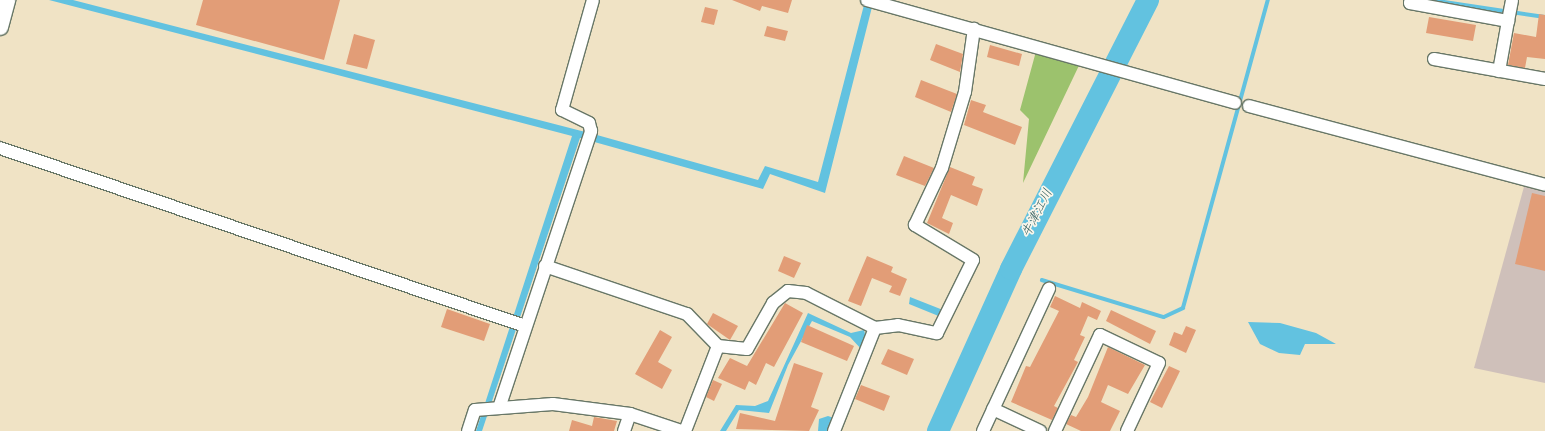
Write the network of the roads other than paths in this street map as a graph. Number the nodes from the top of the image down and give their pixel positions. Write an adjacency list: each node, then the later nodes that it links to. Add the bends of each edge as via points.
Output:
1 (7, 0): 8 (street)
2 (593, 0): 17 (street, via 562,110 589,123 591,131)
3 (867, 0): 5 (street)
4 (1411, 1): 7 (street)
5 (883, 2): 9 (street)
6 (1512, 4): 7 (street)
7 (1508, 21): 11 (street)
8 (0, 27)
9 (974, 29): 13 (street); 20 (street, via 965,92 942,168 915,225 972,260 937,333 898,325)
10 (1434, 59): 11 (street)
11 (1499, 71): 12 (street)
12 (1545, 79)
13 (1235, 103)
14 (1249, 106): 16 (street)
15 (0, 148): 19 (street)
16 (1545, 185)
17 (545, 266): 19 (street); 21 (street, via 686,314)
18 (1049, 289): 23 (street)
19 (525, 326): 22 (street)
20 (875, 328): 21 (street, via 806,293 788,291 773,303 746,349); 29 (street)
21 (718, 346): 28 (street)
22 (497, 406): 24 (street, via 553,404); 25 (street, via 475,410)
23 (993, 409): 30 (street); 31 (street)
24 (630, 414): 26 (street); 27 (street)
25 (468, 431)
26 (624, 431)
27 (681, 431)
28 (685, 431)
29 (834, 431)
30 (983, 431)
31 (1040, 431)
32 (1055, 431): 33 (street, via 1100,335 1159,363)
33 (1127, 431)

